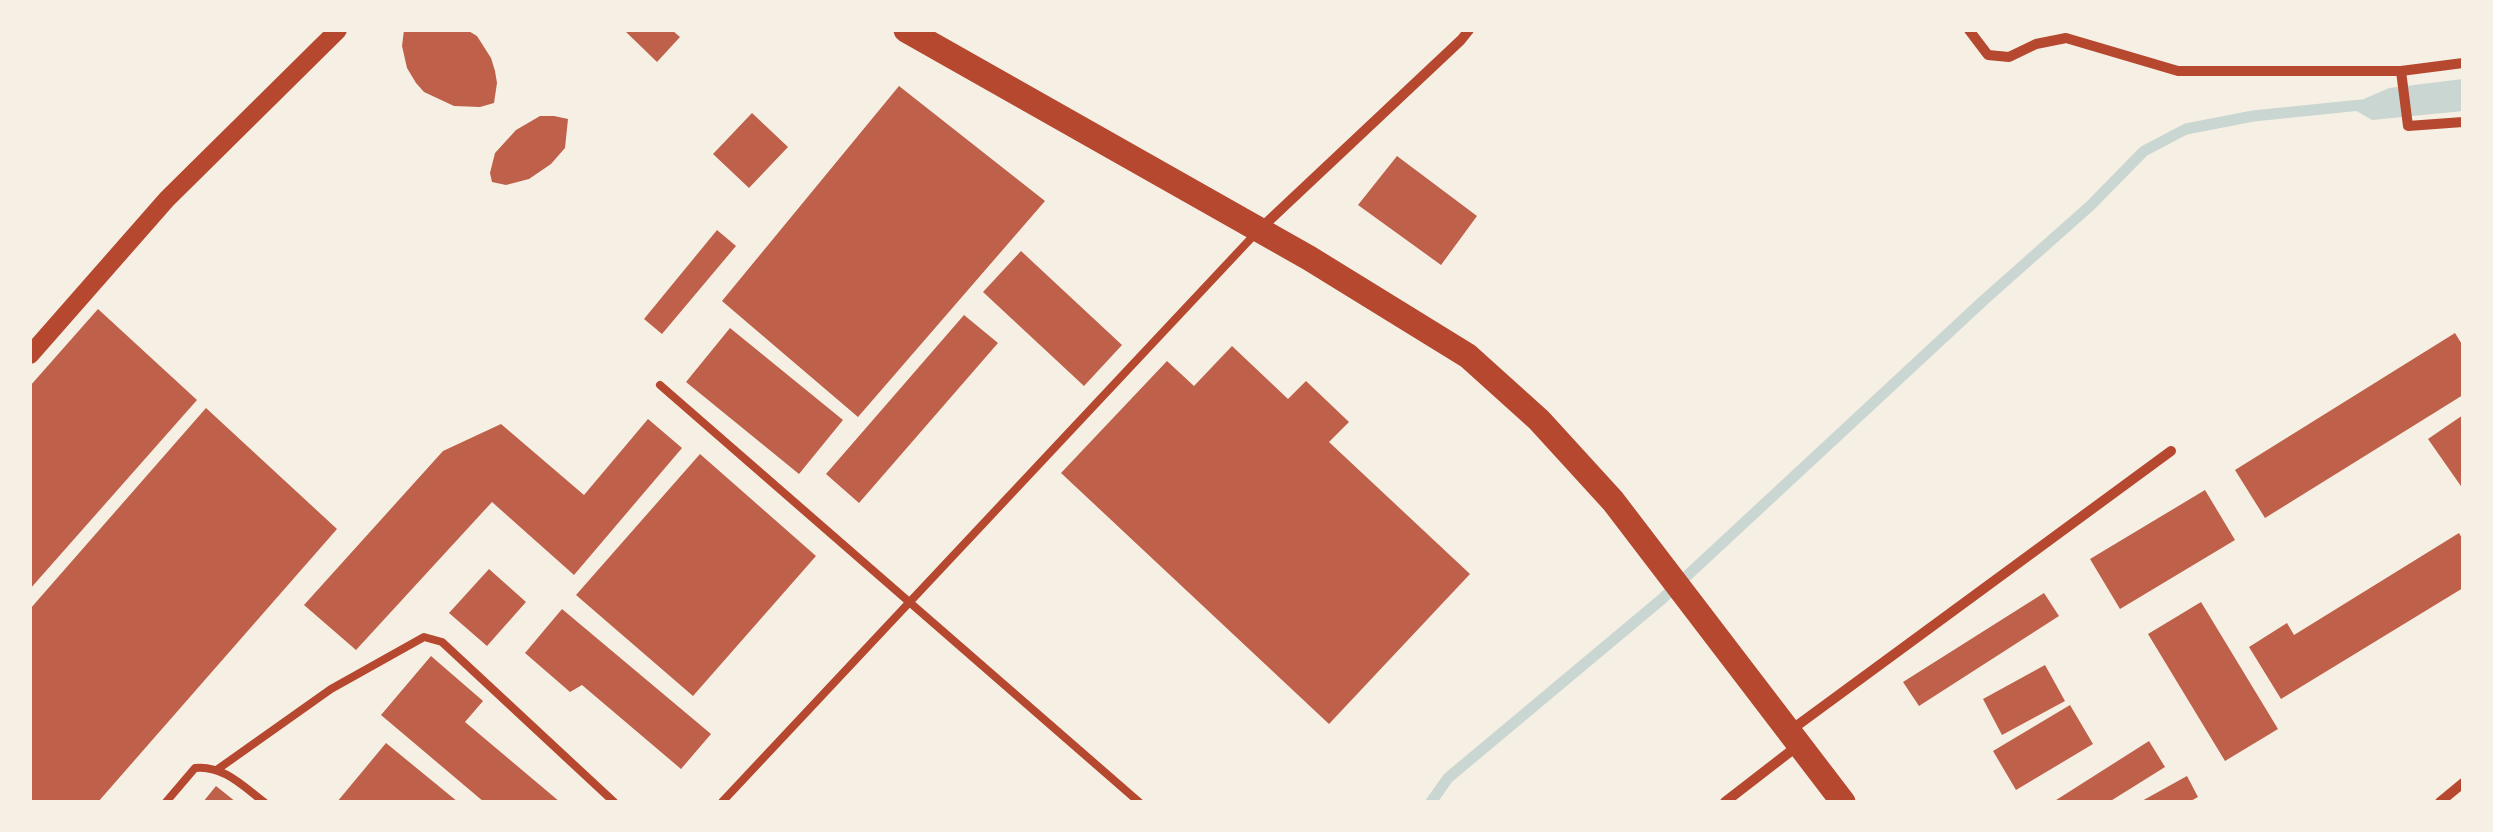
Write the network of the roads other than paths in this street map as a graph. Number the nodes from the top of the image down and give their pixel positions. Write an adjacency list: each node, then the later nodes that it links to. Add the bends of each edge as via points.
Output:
1 (338, 30): 9 (street, via 166,198)
2 (906, 30): 8 (main road)
3 (1468, 30): 8 (street)
4 (1969, 30): 6 (street, via 1988,55 2008,57 2066,38 2178,71)
5 (2463, 63): 6 (street)
6 (2401, 75): 7 (street, via 2408,126)
7 (2463, 122)
8 (1259, 230): 12 (lane); 13 (main road, via 1468,356 1540,420 1613,501)
9 (30, 355)
10 (660, 385): 12 (lane)
11 (2170, 451): 13 (street)
12 (910, 604): 19 (lane); 20 (lane)
13 (1795, 737): 21 (street); 22 (main road)
14 (218, 770): 16 (lane, via 195,768); 17 (lane); 18 (lane, via 331,689 424,637 442,642)
15 (2463, 784): 23 (street)
16 (166, 802)
17 (264, 802)
18 (614, 802)
19 (722, 802)
20 (1138, 802)
21 (1725, 802)
22 (1843, 802)
23 (2440, 802)

